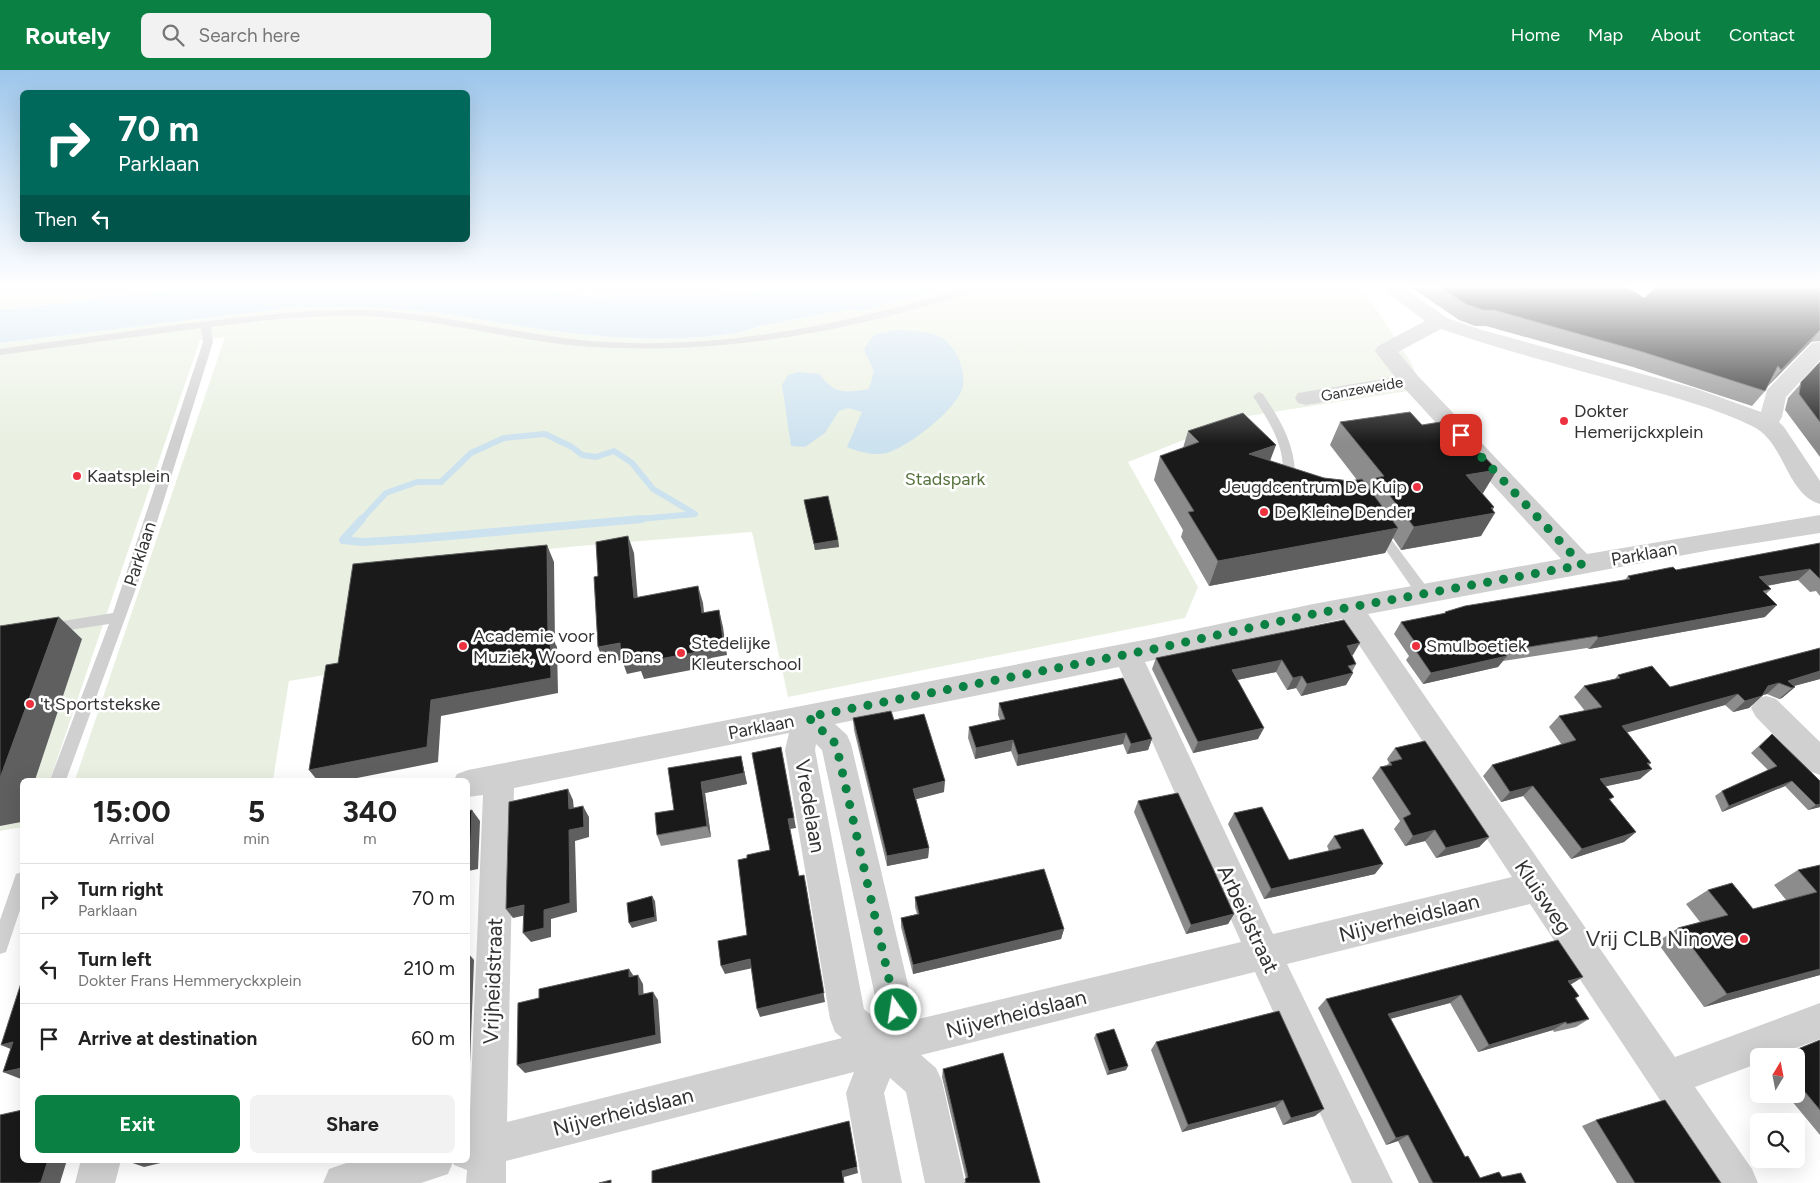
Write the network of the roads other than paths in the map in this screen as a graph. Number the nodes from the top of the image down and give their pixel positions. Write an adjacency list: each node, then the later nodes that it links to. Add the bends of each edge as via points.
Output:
1 (100, 339): 8 (lane)
2 (208, 339): 20 (lane, Parklaan)
3 (550, 339): 4 (lane, via 655,346)
4 (751, 339)
5 (1406, 339): 9 (street, Ganzeweide, via 1386,351)
6 (1493, 339): 12 (street, via 1681,391)
7 (1820, 348): 12 (street, via 1775,396 1771,417)
8 (0, 352)
9 (1410, 381): 11 (street, Ganzeweide); 17 (street)
10 (1259, 396): 13 (lane, via 1281,431 1290,461 1289,472 1278,480)
11 (1306, 398)
12 (1762, 421): 14 (street, via 1776,432 1809,485)
13 (1293, 486)
14 (1820, 495)
15 (1372, 522): 18 (lane)
16 (1820, 524): 17 (street, Parklaan)
17 (1582, 565): 18 (street, Parklaan)
18 (1424, 594): 19 (street, Parklaan)
19 (1350, 608): 22 (street, Parklaan); 29 (street, Kluisweg)
20 (119, 617): 21 (lane); 26 (lane, Parklaan)
21 (37, 630)
22 (1127, 654): 24 (street, Parklaan); 31 (street, Arbeidstraat)
23 (1766, 708): 25 (street)
24 (808, 717): 27 (street, Parklaan); 33 (street, Vredelaan, via 836,744 896,1010); 33 (street, Vredelaan, via 800,750 848,1019)
25 (1820, 762)
26 (59, 778)
27 (483, 781): 35 (street, Vrijheidstraat)
28 (20, 886): 30 (lane)
29 (1536, 887): 31 (street, Nijverheidslaan); 34 (street, Kluisweg)
30 (0, 946)
31 (1264, 954): 33 (street, Nijverheidslaan); 43 (street, Arbeidstraat)
32 (1820, 1021): 34 (street)
33 (883, 1046): 35 (street, Nijverheidslaan); 41 (street, Vredelaan, via 865,1093); 42 (street, Vredelaan, via 923,1081)
34 (1667, 1079): 44 (street, Kluisweg)
35 (477, 1149): 40 (street, Vrijheidstraat)
36 (100, 1163): 38 (street)
37 (422, 1163): 39 (street)
38 (95, 1183)
39 (343, 1183)
40 (486, 1183)
41 (882, 1183)
42 (946, 1183)
43 (1373, 1183)
44 (1738, 1183)

